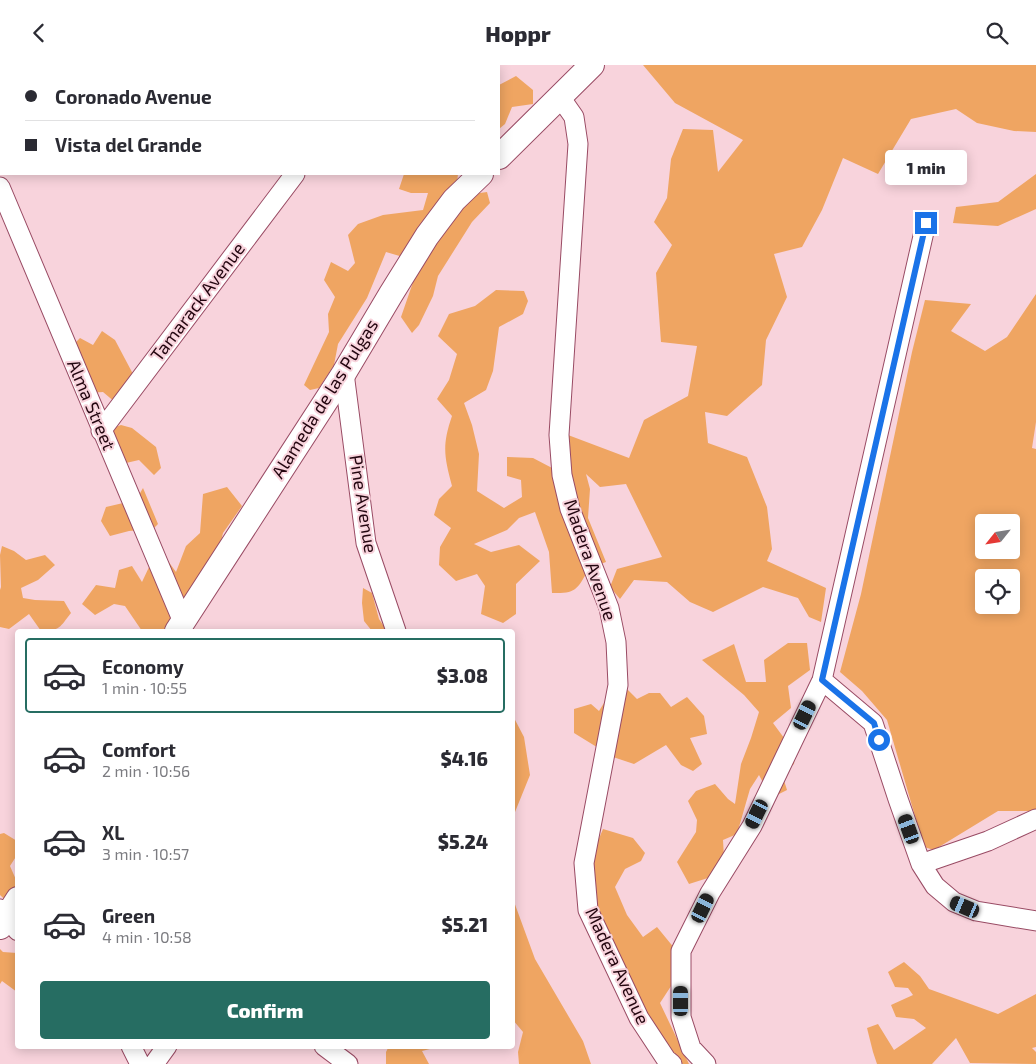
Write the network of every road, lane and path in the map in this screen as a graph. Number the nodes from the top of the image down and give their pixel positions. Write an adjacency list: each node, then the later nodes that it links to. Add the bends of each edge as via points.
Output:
1 (592, 65): 2 (main road)
2 (560, 97): 3 (main road); 22 (street, Madera Avenue, via 574,117 578,144 559,435 562,475 570,509 609,608 616,642 618,685 584,863 588,910 639,1018)
3 (500, 156)
4 (294, 175): 9 (street, Tamarack Avenue)
5 (480, 175): 8 (main road, Alameda de las Pulgas, via 454,200 427,236)
6 (0, 187): 9 (street, Alma Street)
7 (926, 223): 12 (street)
8 (344, 373): 10 (main road, Alameda de las Pulgas); 11 (street, Pine Avenue, via 366,543)
9 (102, 431): 10 (street, Alma Street)
10 (180, 627)
11 (395, 629)
12 (822, 680): 14 (street, via 874,723); 23 (street, via 752,826 710,893 681,951 681,1017 691,1048)
13 (1036, 819): 14 (street, via 988,841)
14 (921, 864): 15 (street, via 935,887 954,902 976,911)
15 (1036, 921)
16 (132, 1049): 19 (street)
17 (165, 1049): 20 (street)
18 (328, 1049): 21 (street)
19 (140, 1064)
20 (154, 1064)
21 (348, 1064)
22 (672, 1064)
23 (706, 1064)

